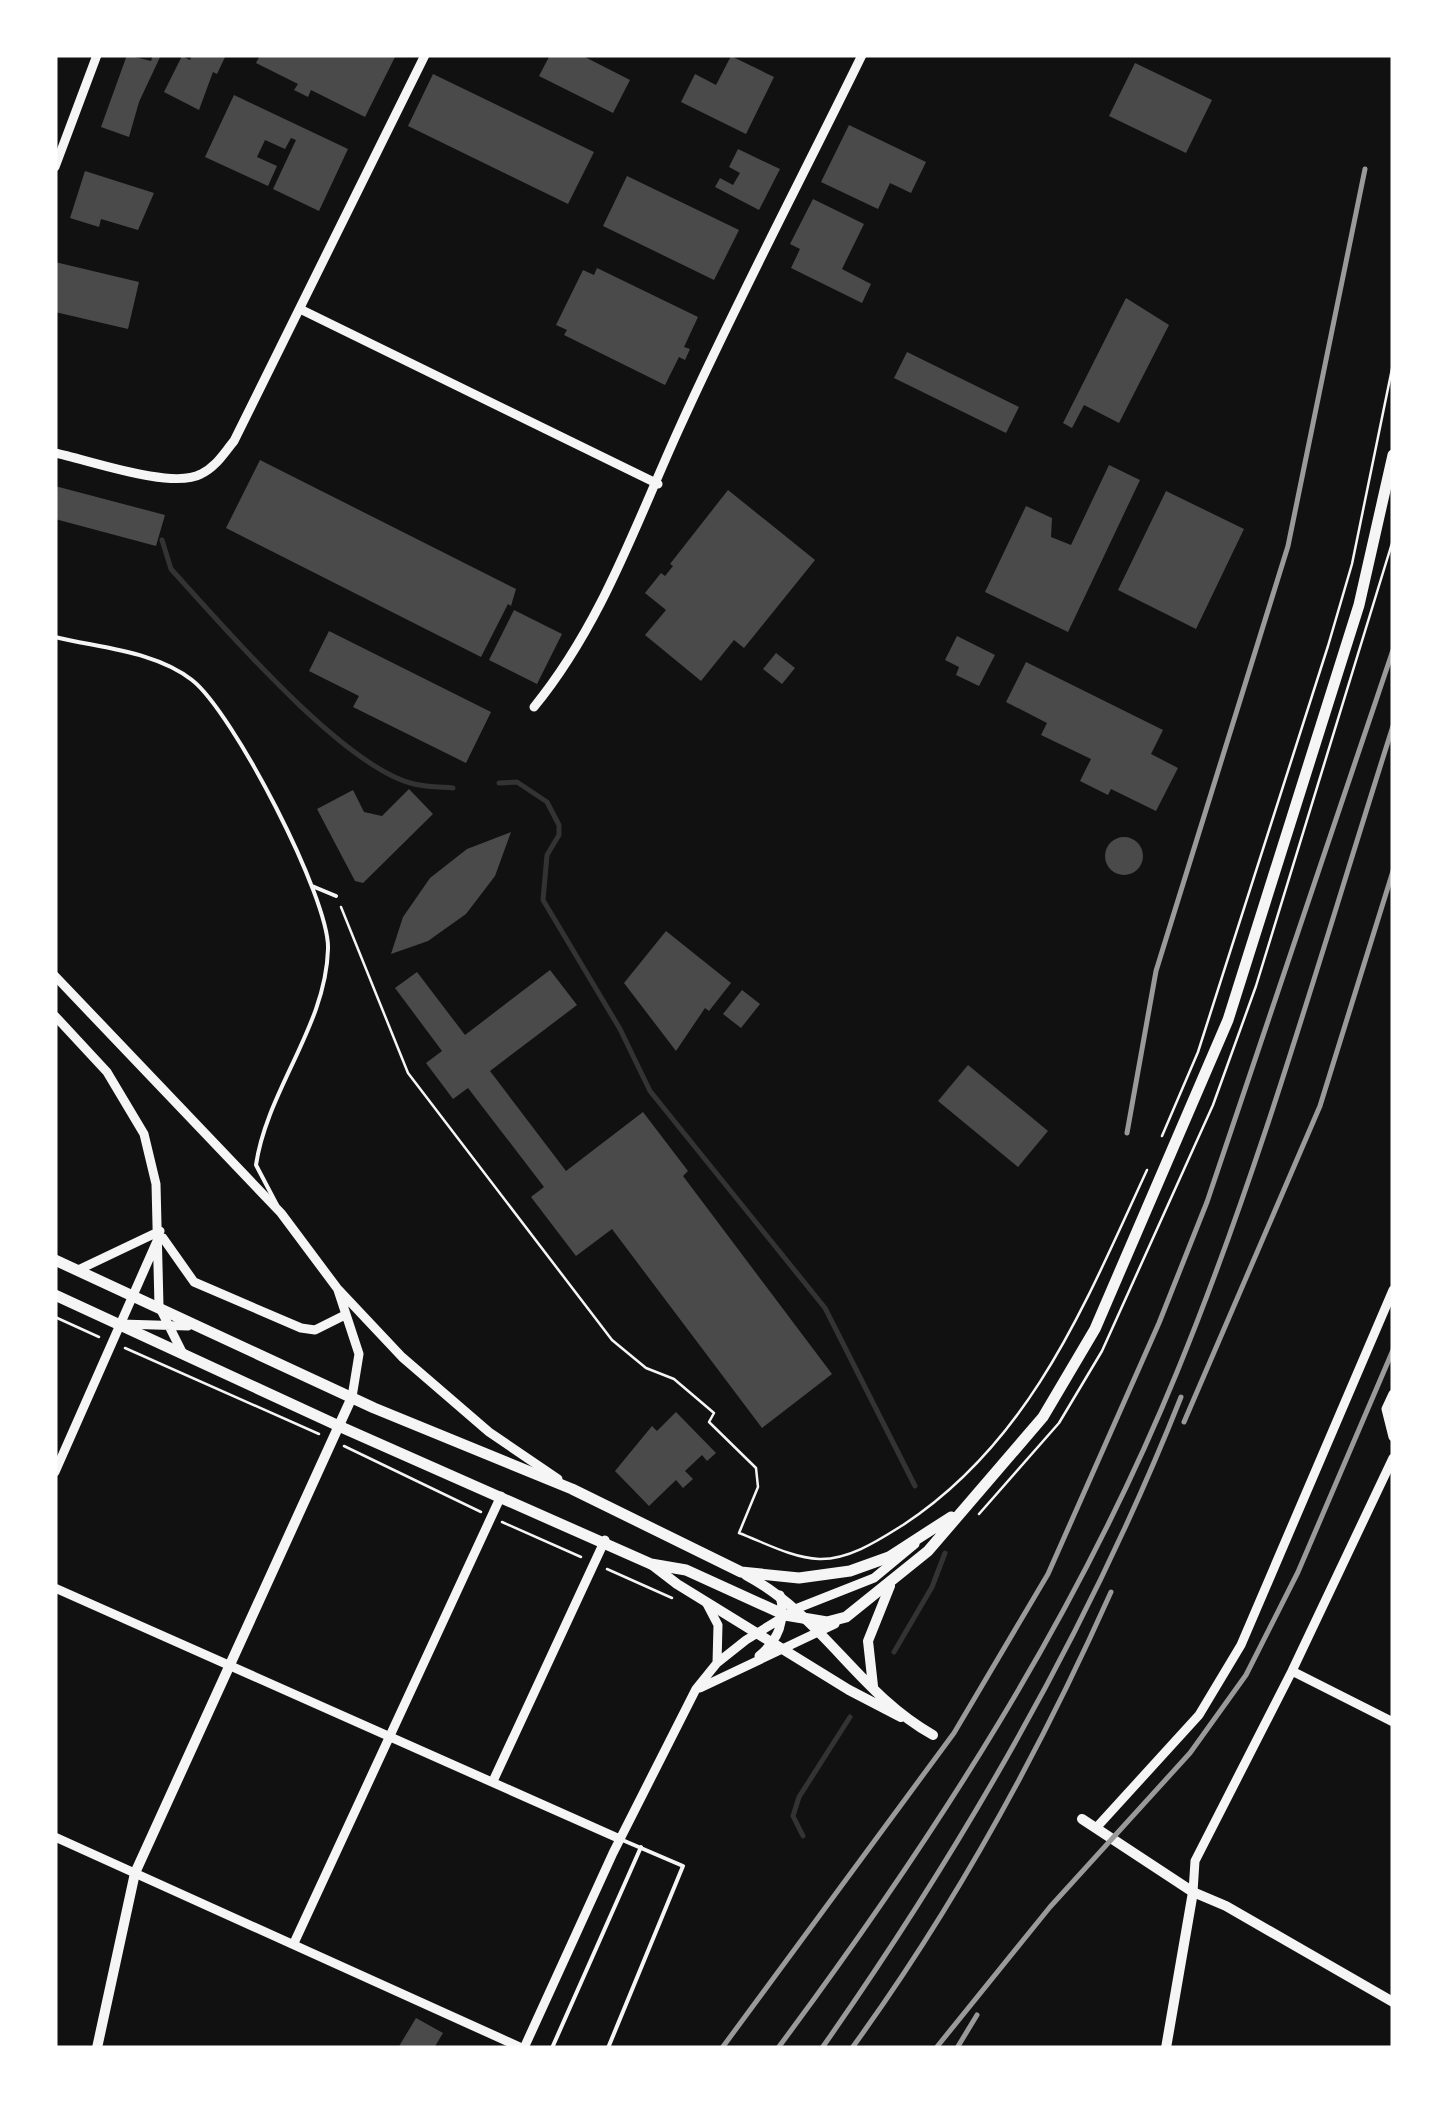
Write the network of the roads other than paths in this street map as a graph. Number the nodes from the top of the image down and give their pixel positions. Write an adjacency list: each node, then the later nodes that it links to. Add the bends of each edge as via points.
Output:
1 (97, 55): 4 (street)
2 (425, 55): 5 (street)
3 (862, 55): 8 (street, via 679,428)
4 (55, 167)
5 (300, 309): 6 (street, via 234,440 203,474 178,480); 8 (street)
6 (55, 453)
7 (1393, 455): 37 (main road, via 1359,605 1208,1076 1066,1381 1023,1442)
8 (658, 484): 10 (street, via 572,657)
9 (55, 637): 11 (lane, via 172,668 207,694 238,736)
10 (534, 707)
11 (312, 886): 12 (lane); 15 (lane, via 328,950 320,994 267,1111 256,1165)
12 (336, 896)
13 (55, 976): 15 (street)
14 (57, 1020): 16 (street, via 135,1113 154,1170)
15 (282, 1213): 19 (street)
16 (160, 1231): 18 (street); 21 (street); 23 (street); 24 (street, via 194,1282 302,1328 315,1330)
17 (55, 1260): 18 (main road)
18 (78, 1270): 21 (main road)
19 (337, 1288): 24 (street); 35 (street, via 442,1395)
20 (1393, 1290): 66 (street, via 1241,1645 1199,1715)
21 (135, 1294): 23 (main road); 26 (street)
22 (55, 1295): 26 (main road)
23 (159, 1306): 25 (street); 27 (main road)
24 (345, 1315): 30 (street, via 358,1354)
25 (164, 1322): 26 (street); 27 (street); 28 (street)
26 (121, 1324): 28 (main road); 34 (street)
27 (211, 1331): 30 (main road)
28 (184, 1354): 31 (main road)
29 (1393, 1394): 32 (street, via 1386,1409)
30 (352, 1397): 31 (street); 35 (main road)
31 (340, 1428): 36 (main road); 54 (street)
32 (1393, 1437)
33 (1393, 1458): 57 (street)
34 (55, 1472)
35 (572, 1488): 41 (main road)
36 (502, 1496): 39 (main road); 63 (street)
37 (962, 1508): 38 (main road); 42 (main road)
38 (921, 1539): 41 (main road, via 834,1574 779,1578); 46 (street, via 858,1587)
39 (605, 1540): 40 (main road); 64 (street)
40 (652, 1564): 45 (street); 47 (main road, via 686,1570)
41 (741, 1572): 44 (street)
42 (890, 1586): 48 (main road); 58 (street, via 868,1641)
43 (55, 1588): 54 (street)
44 (780, 1592): 46 (street); 47 (street)
45 (701, 1596): 50 (street); 55 (street, via 718,1625)
46 (798, 1608): 47 (street); 49 (street)
47 (784, 1615): 49 (main road); 50 (street); 52 (street)
48 (846, 1617): 49 (main road); 51 (street)
49 (811, 1620): 51 (street)
50 (760, 1632): 52 (street); 55 (street)
51 (820, 1632): 53 (street); 58 (street)
52 (775, 1641): 53 (street); 56 (street)
53 (786, 1649): 56 (street); 60 (street)
54 (232, 1663): 63 (street); 70 (street)
55 (717, 1663): 59 (street)
56 (750, 1664): 59 (street)
57 (1292, 1671): 61 (street); 71 (street, via 1195,1861)
58 (873, 1687): 60 (street)
59 (696, 1689): 68 (street)
60 (901, 1717): 62 (street)
61 (1393, 1722)
62 (933, 1735)
63 (388, 1737): 64 (street); 72 (street)
64 (494, 1780): 68 (street)
65 (1082, 1819): 66 (street)
66 (1096, 1828): 71 (street)
67 (55, 1836): 70 (street)
68 (620, 1839): 69 (lane); 75 (street)
69 (641, 1848): 76 (lane); 77 (lane, via 683,1866)
70 (135, 1873): 72 (street); 74 (street)
71 (1193, 1892): 73 (street); 78 (street)
72 (294, 1944): 75 (street)
73 (1393, 2002)
74 (97, 2048)
75 (523, 2048)
76 (552, 2048)
77 (608, 2048)
78 (1166, 2048)

